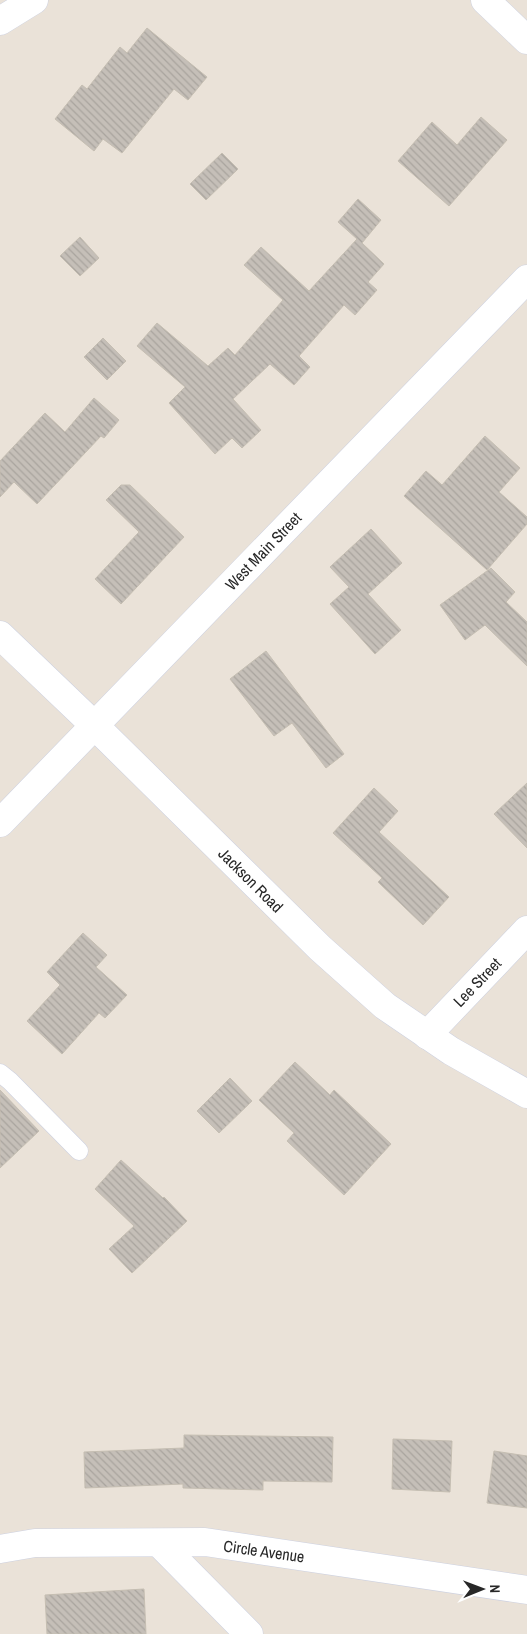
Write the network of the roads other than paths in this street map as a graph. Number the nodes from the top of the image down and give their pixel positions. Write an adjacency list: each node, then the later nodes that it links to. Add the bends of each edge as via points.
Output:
1 (34, 0): 3 (street)
2 (485, 0): 4 (street)
3 (0, 21)
4 (527, 40)
5 (527, 279): 7 (street, West Main Street)
6 (0, 635): 7 (street, Jackson Road)
7 (94, 725): 8 (street, West Main Street); 10 (street, Jackson Road, via 320,948 385,1006)
8 (0, 823)
9 (527, 930): 10 (street, Lee Street)
10 (427, 1035): 12 (street, Jackson Road)
11 (0, 1073): 13 (lane)
12 (527, 1094)
13 (79, 1152)
14 (159, 1543): 15 (street, Circle Avenue, via 35,1543); 16 (street, Circle Avenue, via 205,1542); 17 (street)
15 (0, 1549)
16 (527, 1590)
17 (249, 1634)

